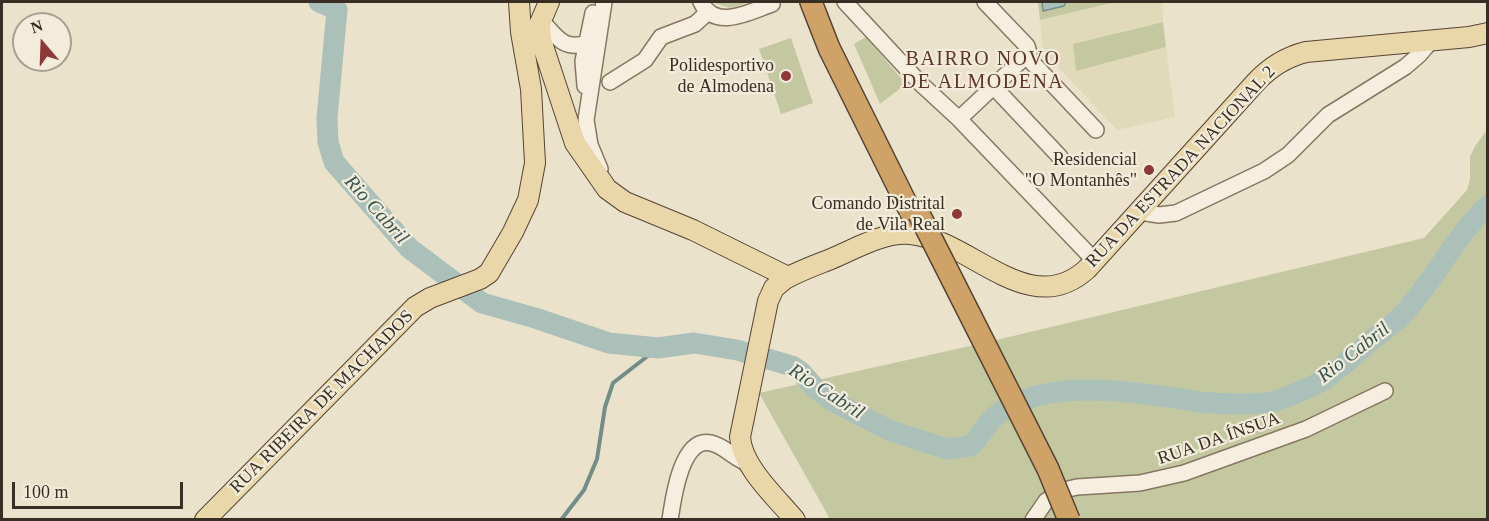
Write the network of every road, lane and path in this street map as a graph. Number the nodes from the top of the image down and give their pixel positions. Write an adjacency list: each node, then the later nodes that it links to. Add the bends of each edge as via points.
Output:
1 (519, 2): 30 (main road, RUA RIBEIRA DE MACHADOS, via 531,89 534,176 528,200 491,271 415,307)
2 (549, 2): 11 (main road)
3 (596, 2): 14 (street)
4 (604, 2): 18 (street)
5 (811, 2): 24 (highway, via 833,57)
6 (818, 2): 24 (highway)
7 (845, 2): 19 (street)
8 (985, 2): 15 (street, via 1028,49)
9 (772, 4): 10 (street, via 724,19 715,17)
10 (705, 7): 16 (street, via 695,24 661,37 643,63)
11 (541, 20): 14 (street, via 565,44); 22 (main road, via 540,40 575,143 600,181)
12 (1488, 33): 13 (main road, RUA DA ESTRADA NACIONAL 2)
13 (1431, 40): 23 (street, via 1405,67 1328,116 1288,155 1252,178 1176,213); 23 (main road, RUA DA ESTRADA NACIONAL 2, via 1306,52 1283,60 1260,77)
14 (586, 43): 18 (street, via 583,66)
15 (1027, 57): 17 (street); 20 (street)
16 (610, 82)
17 (994, 87): 19 (street); 21 (street)
18 (588, 101): 22 (street, via 586,126 590,145)
19 (959, 119): 25 (street)
20 (1096, 130)
21 (1060, 157)
22 (616, 197): 26 (main road)
23 (1140, 212): 25 (main road, RUA DA ESTRADA NACIONAL 2)
24 (916, 215): 29 (highway, bridge, via 1040,453)
25 (1095, 261): 26 (main road, RUA DA ESTRADA NACIONAL 2, via 1069,283 1036,286 1010,278 934,240 903,234 878,239)
26 (789, 277): 28 (main road, RUA DA ESTRADA NACIONAL 2, via 774,288 766,306 741,426 740,442)
27 (1385, 391): 33 (street, RUA DA ÍNSUA, via 1306,429 1184,473 1140,483 1060,491 1046,501)
28 (748, 463): 31 (street, via 712,443 695,447 680,472); 32 (main road)
29 (1063, 515)
30 (205, 519)
31 (670, 519)
32 (795, 519)
33 (1033, 519)

